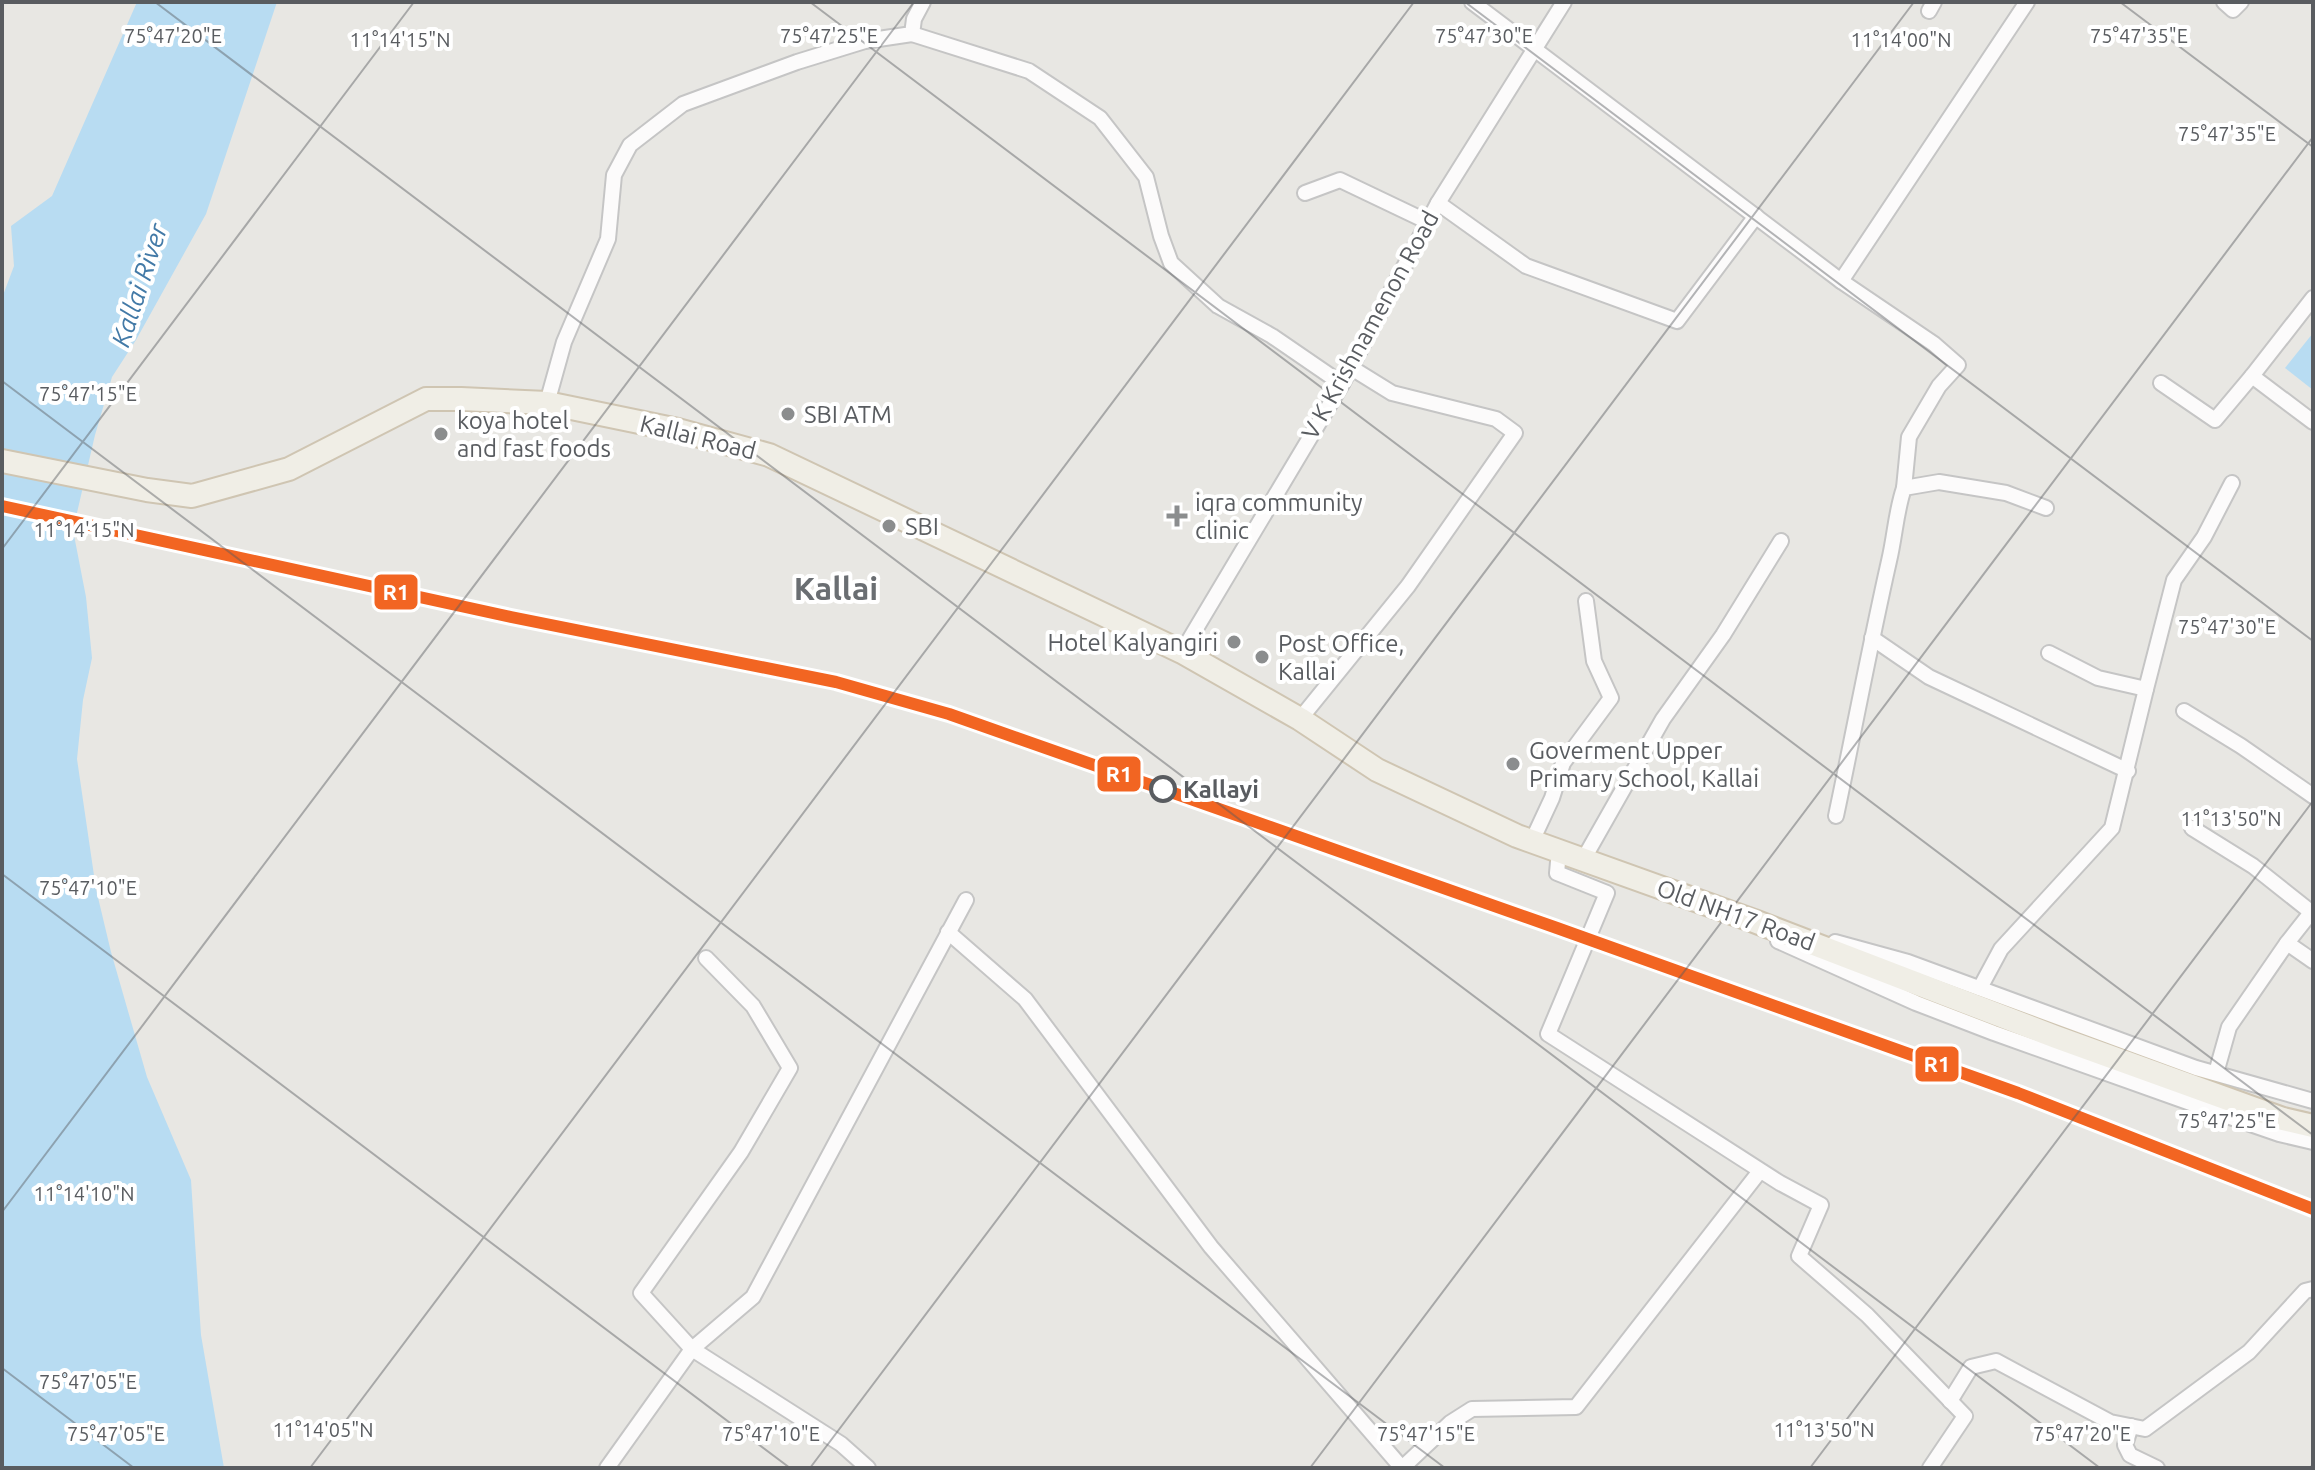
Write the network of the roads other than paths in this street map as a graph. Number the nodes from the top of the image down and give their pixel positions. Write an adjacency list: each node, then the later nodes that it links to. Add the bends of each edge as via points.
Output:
1 (923, 2): 7 (street)
2 (1472, 2): 8 (street)
3 (1564, 2): 8 (street, V K Krishnamenon Road)
4 (2027, 2): 13 (street)
5 (2224, 2): 6 (street, via 2233,10)
6 (2241, 2)
7 (912, 34): 18 (street, via 1029,71 1100,118 1146,177 1171,263 1218,306); 19 (street, via 865,41 683,104 630,145 614,175 608,239 564,342)
8 (1535, 48): 10 (street, V K Krishnamenon Road); 11 (street)
9 (1305, 193): 12 (street, via 1340,180)
10 (1438, 203): 11 (street, via 1526,266 1677,321); 12 (street, V K Krishnamenon Road)
11 (1756, 216): 13 (street)
12 (1428, 222): 15 (street, V K Krishnamenon Road)
13 (1841, 281): 23 (street, via 1958,365 1909,437)
14 (2313, 298): 16 (street)
15 (1350, 367): 18 (street, V K Krishnamenon Road); 32 (street, via 1392,393 1496,419 1515,433 1408,586)
16 (2252, 376): 17 (street, via 2215,420); 20 (street)
17 (2161, 383)
18 (1342, 384): 28 (street, V K Krishnamenon Road)
19 (547, 403): 21 (main road, Kallai Road, via 426,399 289,469 192,496); 28 (main road, Kallai Road, via 769,455)
20 (2313, 422)
21 (2, 461)
22 (2232, 483): 30 (street, via 2174,580)
23 (1904, 488): 24 (street, via 1939,482 2006,493); 27 (street)
24 (2046, 508)
25 (1781, 541): 39 (street, via 1663,719)
26 (1586, 601): 37 (street, via 1594,661 1611,698 1563,763)
27 (1872, 638): 33 (street, via 1929,677); 35 (street)
28 (1182, 652): 32 (main road, Old NH17 Road)
29 (2049, 653): 30 (street, via 2098,678)
30 (2146, 689): 33 (street)
31 (2184, 711): 34 (street)
32 (1300, 719): 37 (main road, Old NH17 Road, via 1377,770)
33 (2128, 771): 47 (street, via 2112,828 2001,949)
34 (2313, 796)
35 (1836, 816)
36 (2192, 828): 41 (street)
37 (1532, 841): 38 (main road, Old NH17 Road)
38 (1559, 851): 39 (main road, Old NH17 Road); 52 (street, via 1557,873 1607,893 1548,1034)
39 (1583, 860): 42 (main road, Old NH17 Road)
40 (966, 900): 43 (street)
41 (2312, 911): 44 (street)
42 (1754, 921): 47 (street, via 1908,962); 50 (main road, Old NH17 Road, via 2070,1043); 51 (street, via 1770,937 1929,1008)
43 (948, 932): 54 (street, via 753,1297); 59 (street, via 1025,999 1211,1247)
44 (2287, 943): 46 (street); 48 (street, via 2229,1027)
45 (706, 958): 54 (street, via 753,1006 790,1068 741,1152 641,1293)
46 (2313, 961)
47 (1980, 988): 48 (street)
48 (2216, 1073): 49 (street)
49 (2313, 1101)
50 (2313, 1126)
51 (2313, 1142)
52 (1760, 1171): 55 (street, via 1821,1205 1799,1256 1867,1315); 59 (street, via 1576,1407 1472,1409)
53 (2313, 1289): 56 (street, via 2305,1291 2249,1352 2145,1429)
54 (692, 1349): 57 (street); 58 (street, via 841,1444)
55 (1950, 1401): 56 (street, via 1971,1367 1996,1361 2110,1422); 60 (street, via 1965,1416)
56 (2131, 1426): 61 (street, via 2125,1445 2130,1455)
57 (607, 1468)
58 (868, 1468)
59 (1402, 1468)
60 (1930, 1468)
61 (2157, 1468)

